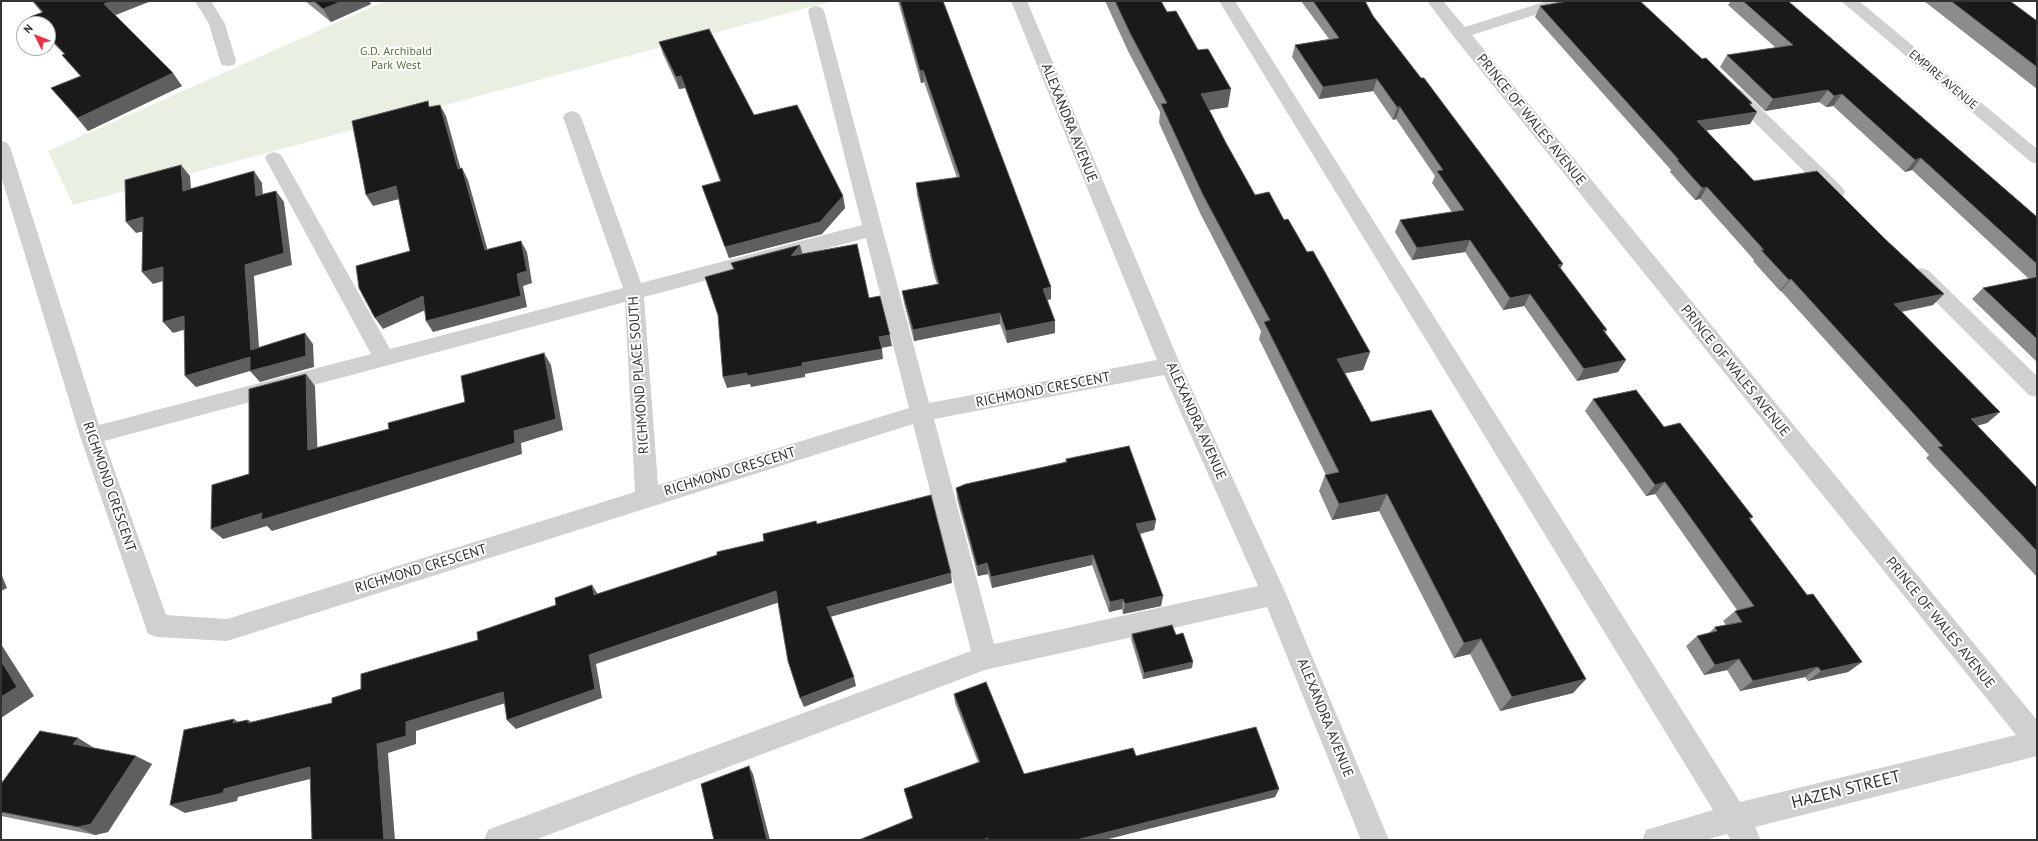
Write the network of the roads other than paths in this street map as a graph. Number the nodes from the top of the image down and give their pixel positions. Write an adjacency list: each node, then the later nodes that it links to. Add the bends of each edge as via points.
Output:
1 (204, 1): 9 (street, via 217,24)
2 (1019, 1): 21 (street, ALEXANDRA AVENUE)
3 (1227, 1): 29 (street)
4 (1434, 1): 8 (street, PRINCE OF WALES AVENUE)
5 (1563, 1): 8 (street)
6 (1848, 1): 14 (street, EMPIRE AVENUE)
7 (816, 11): 17 (street)
8 (1460, 34): 28 (street, PRINCE OF WALES AVENUE)
9 (228, 62)
10 (1720, 79): 16 (street)
11 (572, 117): 19 (street, RICHMOND PLACE SOUTH)
12 (1, 147): 15 (street, RICHMOND CRESCENT)
13 (274, 158): 20 (street)
14 (2037, 158)
15 (7, 187): 24 (street, RICHMOND CRESCENT, via 17,200)
16 (1850, 206)
17 (874, 229): 19 (street); 23 (street)
18 (1907, 262): 22 (street)
19 (634, 291): 20 (street); 25 (street, RICHMOND PLACE SOUTH)
20 (384, 358): 24 (street)
21 (1170, 366): 23 (street, RICHMOND CRESCENT); 26 (street, ALEXANDRA AVENUE)
22 (2037, 389)
23 (920, 413): 25 (street, RICHMOND CRESCENT); 27 (street)
24 (91, 436): 25 (street, RICHMOND CRESCENT, via 158,626 227,630)
25 (647, 498)
26 (1274, 594): 27 (street); 31 (street, ALEXANDRA AVENUE)
27 (985, 658): 30 (street)
28 (2037, 742): 29 (street, HAZEN STREET)
29 (1733, 818): 32 (street, HAZEN STREET); 33 (street)
30 (498, 840)
31 (1375, 840)
32 (1656, 840)
33 (1747, 840)

